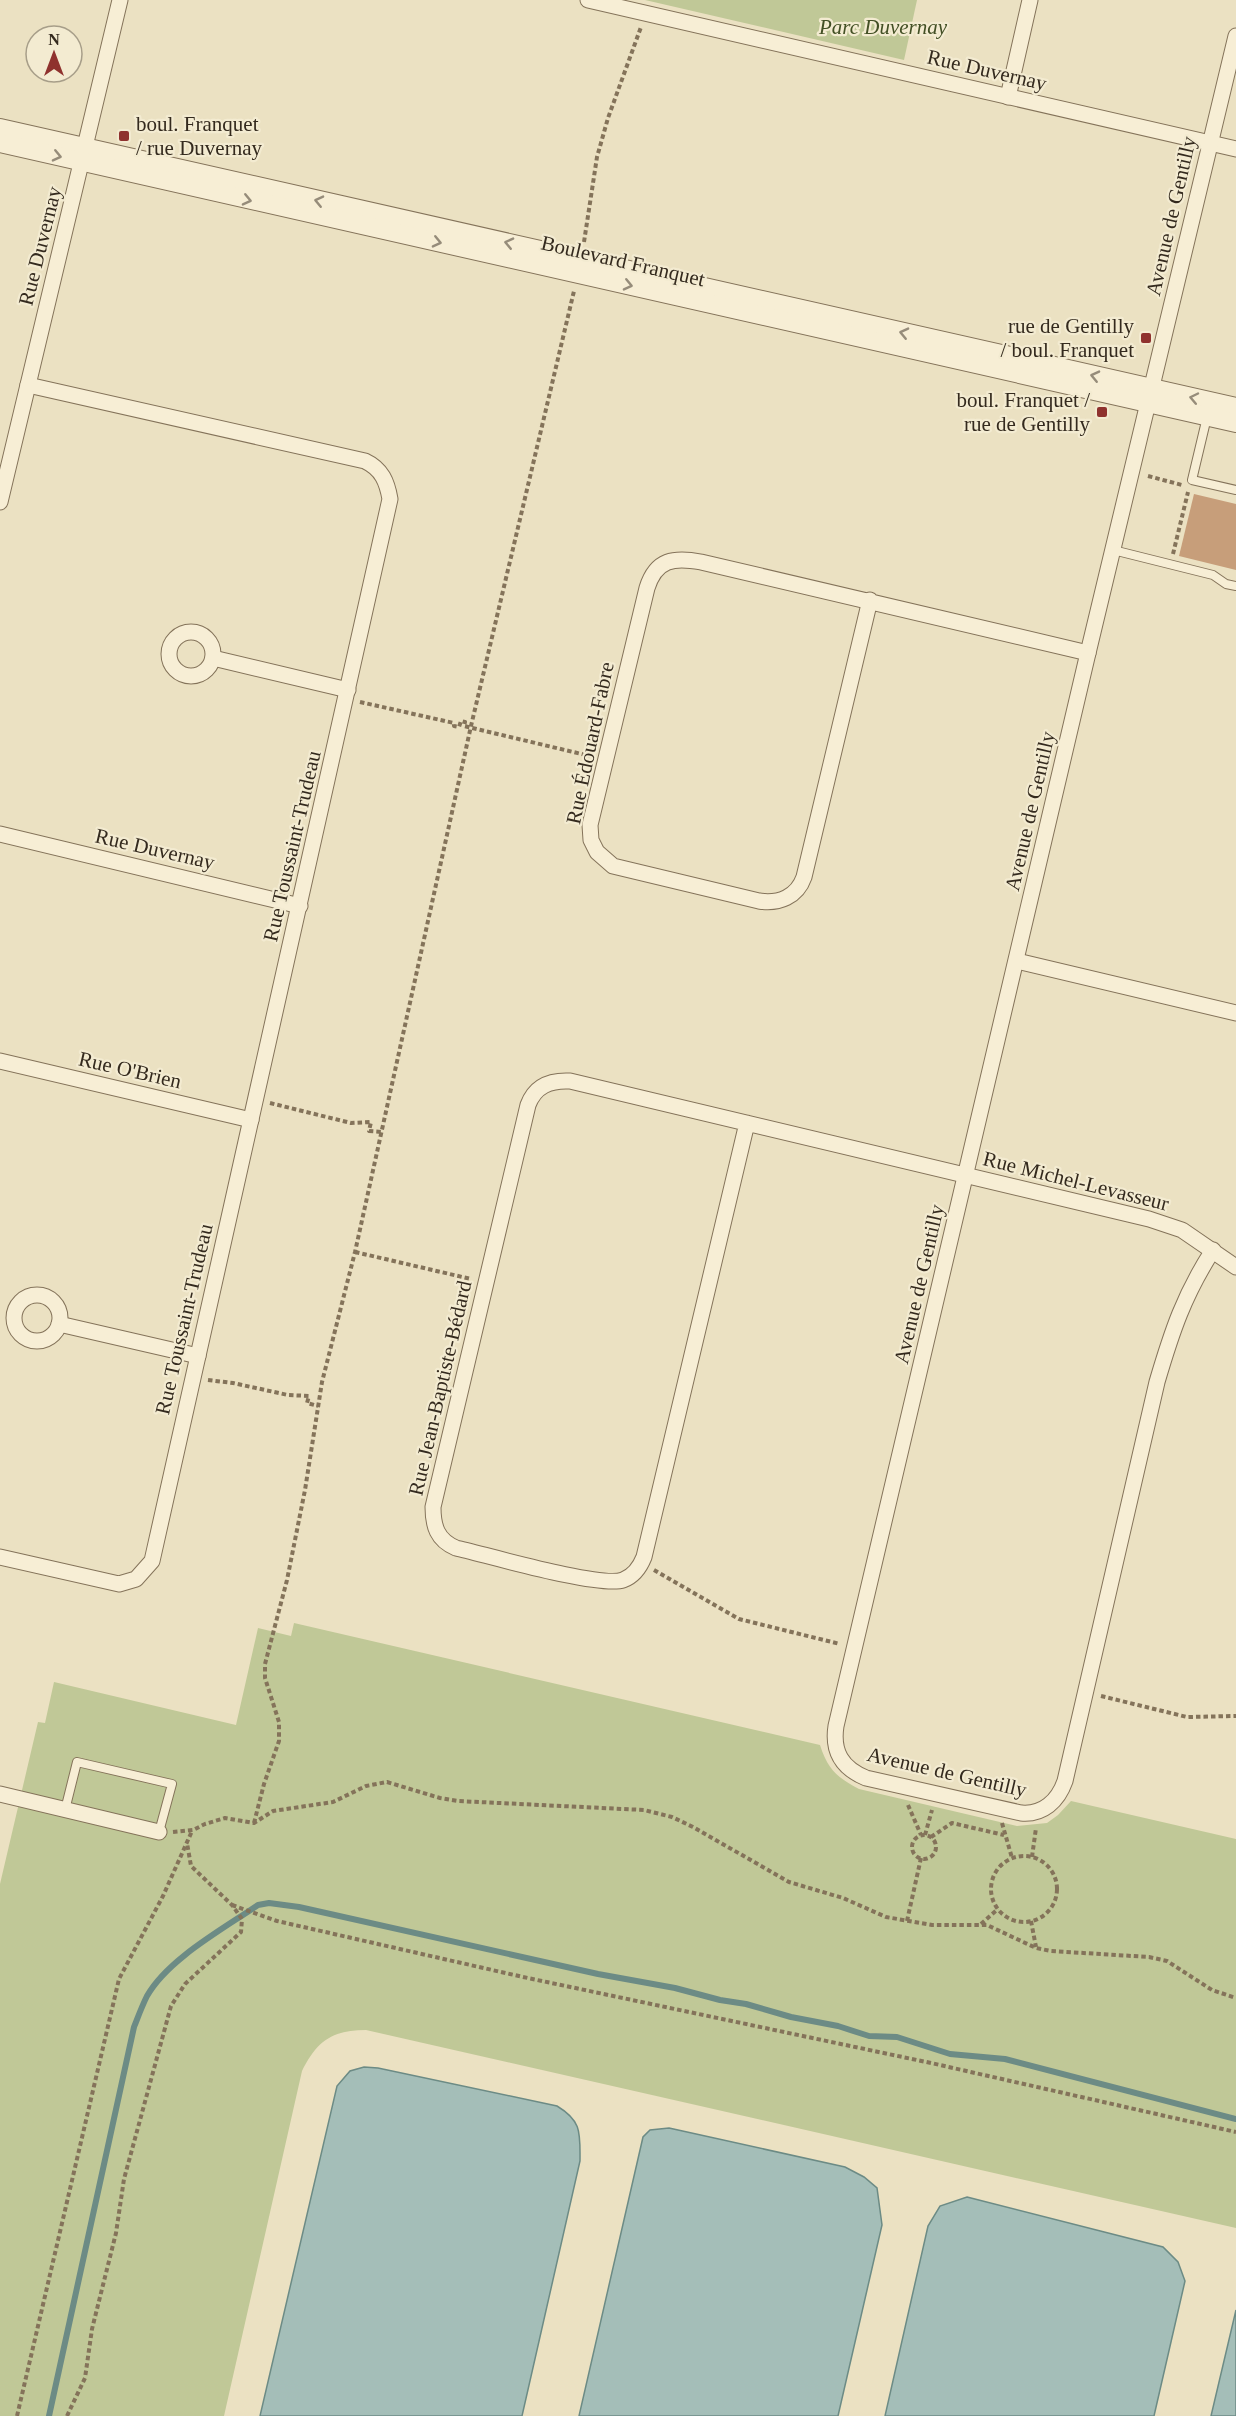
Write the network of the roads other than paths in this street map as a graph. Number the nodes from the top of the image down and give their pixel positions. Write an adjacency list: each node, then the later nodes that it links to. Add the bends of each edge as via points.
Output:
1 (120, 0): 10 (street, Rue Duvernay)
2 (588, 0): 5 (street, Rue Duvernay)
3 (1030, 0): 5 (street)
4 (1236, 36): 8 (street, Avenue de Gentilly)
5 (1008, 97): 8 (street, Rue Duvernay)
6 (0, 128): 10 (street, Boulevard Franquet)
7 (0, 143): 10 (street, Boulevard Franquet, one-way to 10)
8 (1210, 143): 9 (street, Rue Duvernay); 12 (street, Avenue de Gentilly)
9 (1236, 149)
10 (83, 155): 11 (street, Rue Duvernay); 12 (street, Boulevard Franquet)
11 (28, 385): 17 (street, Rue Duvernay); 23 (street, Rue Toussaint-Trudeau, via 374,465 386,480 389,509)
12 (1150, 396): 13 (street, Boulevard Franquet, one-way to 12); 14 (street, Boulevard Franquet); 18 (street, Avenue de Gentilly)
13 (1236, 407)
14 (1207, 417): 15 (street, Boulevard Franquet); 16 (lane, via 1192,480)
15 (1236, 423)
16 (1236, 490)
17 (0, 502)
18 (1113, 550): 19 (lane, via 1213,575); 21 (street, Avenue de Gentilly)
19 (1236, 586)
20 (870, 600): 20 (street, Rue Édouard-Fabre, via 688,560 668,562 655,571 647,588 590,825 593,846 601,858 622,868 759,901 781,900 794,893 804,877); 21 (street, Rue Édouard-Fabre)
21 (1088, 653): 26 (street, Avenue de Gentilly)
22 (213, 658): 23 (street)
23 (348, 690): 25 (street, Rue Toussaint-Trudeau)
24 (0, 834): 25 (street, Rue Duvernay)
25 (300, 906): 29 (street, Rue Toussaint-Trudeau)
26 (1017, 961): 27 (street); 31 (street, Avenue de Gentilly)
27 (1236, 1012)
28 (0, 1061): 29 (street, Rue O'Brien)
29 (251, 1120): 35 (street, Rue Toussaint-Trudeau)
30 (747, 1123): 30 (street, Rue Jean-Baptiste-Bédard, via 644,1557 637,1570 625,1580 597,1581 456,1548 443,1541 436,1529 433,1507 531,1097 543,1085 570,1081); 31 (street, Rue Jean-Baptiste-Bédard)
31 (967, 1176): 32 (street, Rue Michel-Levasseur, via 1166,1224); 32 (street, Avenue de Gentilly, via 836,1726 834,1743 839,1756 848,1769 866,1778 1021,1813 1039,1811 1057,1797 1065,1781 1160,1372 1188,1292)
32 (1213, 1250): 33 (street, Rue Michel-Levasseur)
33 (1236, 1267)
34 (59, 1324): 35 (street)
35 (198, 1356): 36 (street, Rue Toussaint-Trudeau, via 154,1555 148,1567 128,1583 111,1584)
36 (0, 1557)
37 (0, 1794): 38 (street)
38 (65, 1810): 39 (street); 39 (lane, via 77,1762 130,1774 172,1784)
39 (159, 1832)

